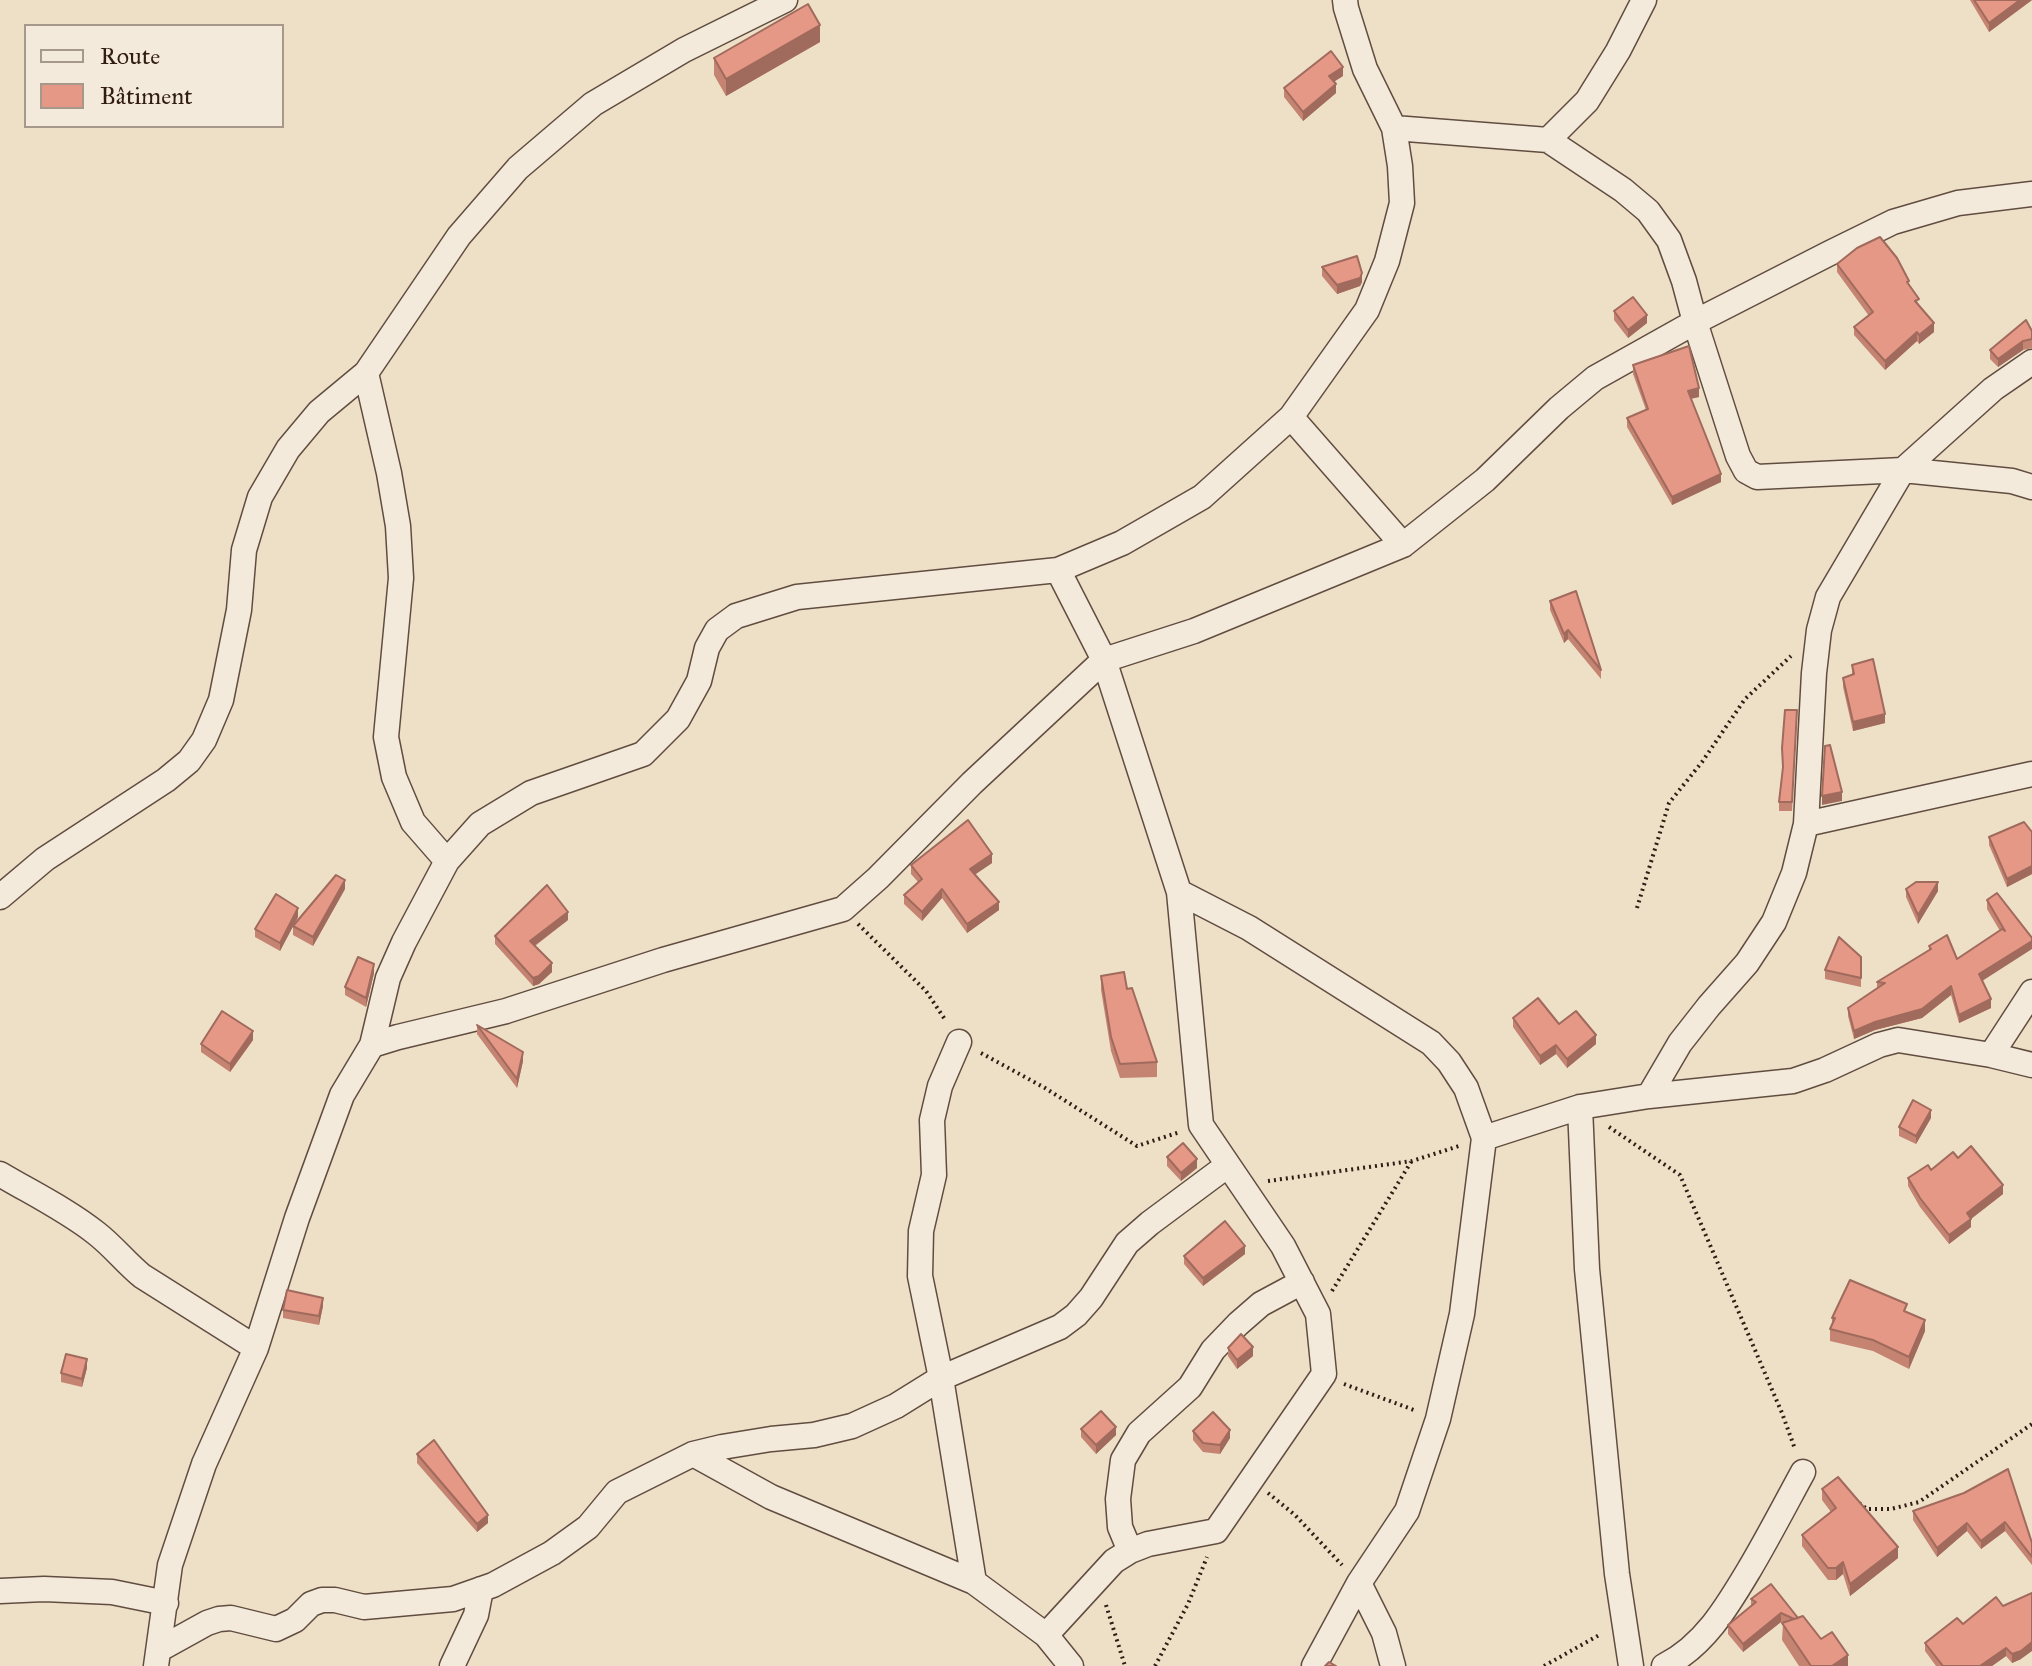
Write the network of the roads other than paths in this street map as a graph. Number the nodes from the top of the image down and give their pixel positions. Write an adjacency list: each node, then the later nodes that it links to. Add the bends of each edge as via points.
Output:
1 (785, 0): 9 (street, via 684,50 593,104 518,168 459,236)
2 (1345, 0): 4 (street, via 1365,69)
3 (1644, 0): 5 (street, via 1587,101)
4 (1394, 128): 5 (street); 10 (street, via 1402,203 1387,261 1367,310)
5 (1548, 140): 7 (street, via 1648,211 1669,240)
6 (2032, 194): 7 (street, via 1958,203 1893,222)
7 (1695, 322): 11 (street, via 1746,471 1772,477); 13 (street, via 1595,378 1485,480)
8 (2032, 362): 11 (street, via 1993,389)
9 (366, 373): 18 (street, via 389,473 401,578 386,737 394,777 413,822); 20 (street, via 319,412 288,449 260,497 244,550 239,610 221,700 204,740 166,780 45,859)
10 (1291, 417): 13 (street); 14 (street, via 1202,497 1122,543)
11 (1903, 470): 12 (street); 17 (street, via 1828,597 1814,673)
12 (2032, 487)
13 (1403, 545): 15 (street, via 1194,631)
14 (1058, 570): 15 (street); 18 (street, via 797,597 736,616 717,630 678,719 643,754 531,793 480,824)
15 (1104, 660): 19 (street); 23 (street, via 843,909 506,1011)
16 (2032, 774): 17 (street)
17 (1806, 824): 26 (street, via 1774,922 1680,1043)
18 (447, 861): 23 (street, via 388,978)
19 (1179, 892): 28 (street, via 1249,928 1431,1043 1466,1088); 30 (street, via 1201,1125)
20 (0, 897)
21 (2032, 992): 24 (street)
22 (959, 1042): 33 (street, via 932,1120 934,1175 921,1231 920,1276)
23 (372, 1045): 32 (street, via 342,1095)
24 (1991, 1055): 25 (street); 26 (street, via 1898,1040 1793,1081)
25 (2032, 1065)
26 (1649, 1096): 27 (street)
27 (1580, 1107): 28 (street); 48 (street, via 1587,1269)
28 (1484, 1138): 38 (street, via 1462,1314 1438,1419 1407,1511)
29 (0, 1174): 32 (street, via 80,1221 142,1276)
30 (1235, 1175): 31 (street); 33 (street, via 1150,1223 1127,1243 1091,1298 1060,1327)
31 (1302, 1282): 36 (street, via 1261,1304 1238,1324 1213,1350 1190,1387 1139,1433 1123,1460 1118,1499 1120,1527); 36 (street, via 1318,1314 1324,1374 1216,1531)
32 (256, 1348): 41 (street, via 204,1464 170,1565)
33 (941, 1378): 34 (street, via 852,1426); 37 (street)
34 (693, 1454): 37 (street, via 771,1497); 39 (street, via 617,1492 588,1527 552,1553)
35 (1803, 1472): 49 (street, via 1722,1616)
36 (1130, 1551): 42 (street, via 1114,1561)
37 (974, 1582): 42 (street)
38 (1359, 1583): 46 (street); 47 (street, via 1384,1633)
39 (481, 1589): 43 (street, via 453,1599 364,1607 322,1600 276,1629 219,1619); 44 (street, via 476,1615)
40 (0, 1591): 41 (street, via 112,1592)
41 (166, 1603): 43 (street)
42 (1046, 1635): 45 (street)
43 (158, 1658)
44 (452, 1666)
45 (1071, 1666)
46 (1314, 1666)
47 (1393, 1666)
48 (1631, 1666)
49 (1664, 1666)

